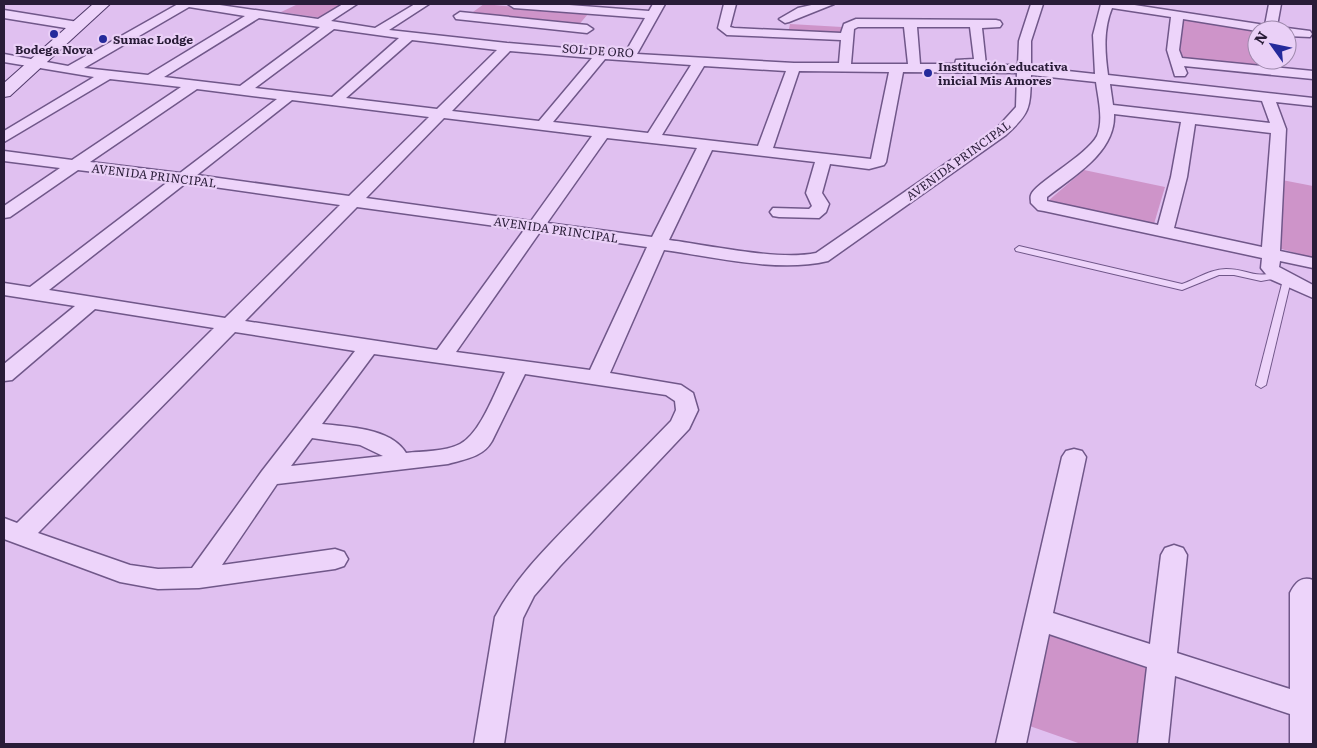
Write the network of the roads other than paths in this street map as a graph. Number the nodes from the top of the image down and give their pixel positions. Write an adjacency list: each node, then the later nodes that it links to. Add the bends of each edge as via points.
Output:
1 (102, 4): 30 (main road)
2 (186, 4): 53 (street)
3 (191, 4): 20 (street)
4 (219, 4): 26 (street, SOL DE ORO)
5 (351, 4): 26 (street)
6 (423, 4): 32 (street)
7 (478, 4): 22 (street)
8 (514, 4): 18 (street)
9 (730, 4): 36 (street, via 724,26 726,30)
10 (789, 4): 23 (street)
11 (828, 4): 23 (street, via 802,10)
12 (1037, 4): 54 (street, AVENIDA PRINCIPAL, via 1025,41)
13 (1108, 4): 16 (street); 59 (street, via 1102,15 1099,37)
14 (1209, 4): 24 (street)
15 (1275, 4): 25 (street)
16 (1142, 6): 21 (street)
17 (656, 10): 18 (street); 42 (street)
18 (601, 12): 33 (street)
19 (4, 14): 30 (street)
20 (255, 15): 26 (street); 58 (street)
21 (1177, 15): 24 (street); 45 (street, via 1173,38)
22 (460, 16): 33 (street); 35 (street)
23 (785, 19): 36 (street)
24 (1205, 19): 31 (street)
25 (1273, 20)
26 (327, 23): 32 (street, SOL DE ORO); 38 (street); 62 (street)
27 (910, 23): 28 (street); 39 (street, via 856,23 848,27); 48 (street)
28 (974, 23): 29 (street); 48 (street, SOL DE ORO, via 981,63)
29 (996, 24)
30 (78, 26): 49 (main road)
31 (1247, 26)
32 (381, 29): 35 (street, SOL DE ORO)
33 (587, 29): 41 (street)
34 (1297, 33): 37 (street)
35 (434, 34): 41 (street, SOL DE ORO)
36 (782, 34): 39 (street)
37 (1306, 34)
38 (409, 36): 40 (street); 66 (street)
39 (847, 37): 47 (street)
40 (507, 47): 43 (street); 69 (street)
41 (569, 48): 42 (street, SOL DE ORO)
42 (631, 53): 47 (street, SOL DE ORO)
43 (601, 55): 46 (street); 71 (street)
44 (4, 58): 49 (street)
45 (1176, 61): 50 (street); 61 (street)
46 (699, 62): 51 (street); 75 (street)
47 (845, 62): 48 (street, SOL DE ORO)
48 (914, 63)
49 (36, 64): 53 (street); 63 (main road)
50 (1247, 64)
51 (794, 67): 52 (street); 77 (street)
52 (897, 68): 54 (street); 79 (street, via 878,162 869,164)
53 (70, 70): 56 (street)
54 (1024, 70): 59 (street); 87 (street, AVENIDA PRINCIPAL, via 1023,107 1001,132 822,256 804,261 763,258)
55 (1292, 70): 57 (street)
56 (108, 74): 58 (street); 74 (street)
57 (1313, 75)
58 (151, 79): 60 (street)
59 (1102, 79): 61 (street); 68 (street)
60 (195, 84): 62 (street); 80 (street)
61 (1184, 88): 65 (street)
62 (243, 90): 64 (street)
63 (4, 92)
64 (290, 95): 66 (street); 81 (street)
65 (1267, 96): 67 (street); 72 (street)
66 (335, 101): 69 (street)
67 (1313, 102)
68 (1107, 109): 70 (street); 86 (street, via 1106,131 1098,144 1039,195 1038,200 1044,206)
69 (441, 113): 71 (street); 82 (street)
70 (1189, 118): 72 (street); 86 (street, via 1179,177)
71 (543, 125): 73 (street)
72 (1279, 129): 89 (street)
73 (603, 132): 75 (street); 85 (street)
74 (4, 137)
75 (653, 138): 76 (street)
76 (707, 144): 77 (street); 87 (street)
77 (764, 151): 79 (street)
78 (4, 156): 80 (street, AVENIDA PRINCIPAL)
79 (824, 158): 83 (street, via 814,193 820,208 813,214)
80 (77, 165): 81 (street, AVENIDA PRINCIPAL); 84 (street)
81 (184, 178): 82 (street, AVENIDA PRINCIPAL); 94 (street)
82 (353, 201): 85 (street, AVENIDA PRINCIPAL); 96 (street)
83 (779, 212)
84 (4, 213)
85 (536, 226): 87 (street, AVENIDA PRINCIPAL); 98 (street)
86 (1164, 231): 89 (street)
87 (658, 243): 101 (street)
88 (1019, 249): 91 (lane, via 1182,287 1220,272 1258,279)
89 (1269, 253): 90 (street); 91 (street, via 1270,268)
90 (1313, 263)
91 (1282, 277): 93 (street); 102 (lane)
92 (4, 289): 94 (street)
93 (1313, 292)
94 (33, 294): 95 (street)
95 (91, 303): 96 (street); 100 (street)
96 (229, 326): 97 (street); 107 (street)
97 (369, 347): 98 (street); 103 (street)
98 (442, 357): 99 (street)
99 (518, 367): 101 (street); 105 (street, via 480,441 474,446 448,456)
100 (4, 375)
101 (598, 377): 115 (street, via 673,390 685,398 687,410 681,424 551,559 521,596 509,617)
102 (1261, 385)
103 (306, 430): 105 (street, via 380,444 390,448); 106 (street)
104 (1074, 457): 112 (street)
105 (398, 461): 106 (street)
106 (270, 477): 110 (street)
107 (11, 532): 110 (street, via 129,576)
108 (1174, 555): 113 (street)
109 (335, 559): 110 (street)
110 (199, 578)
111 (1313, 591): 114 (street, via 1307,588 1303,593)
112 (1040, 620): 113 (street); 116 (street)
113 (1162, 660): 114 (street); 117 (street)
114 (1308, 707): 118 (street)
115 (489, 744)
116 (1011, 744)
117 (1153, 744)
118 (1305, 744)

